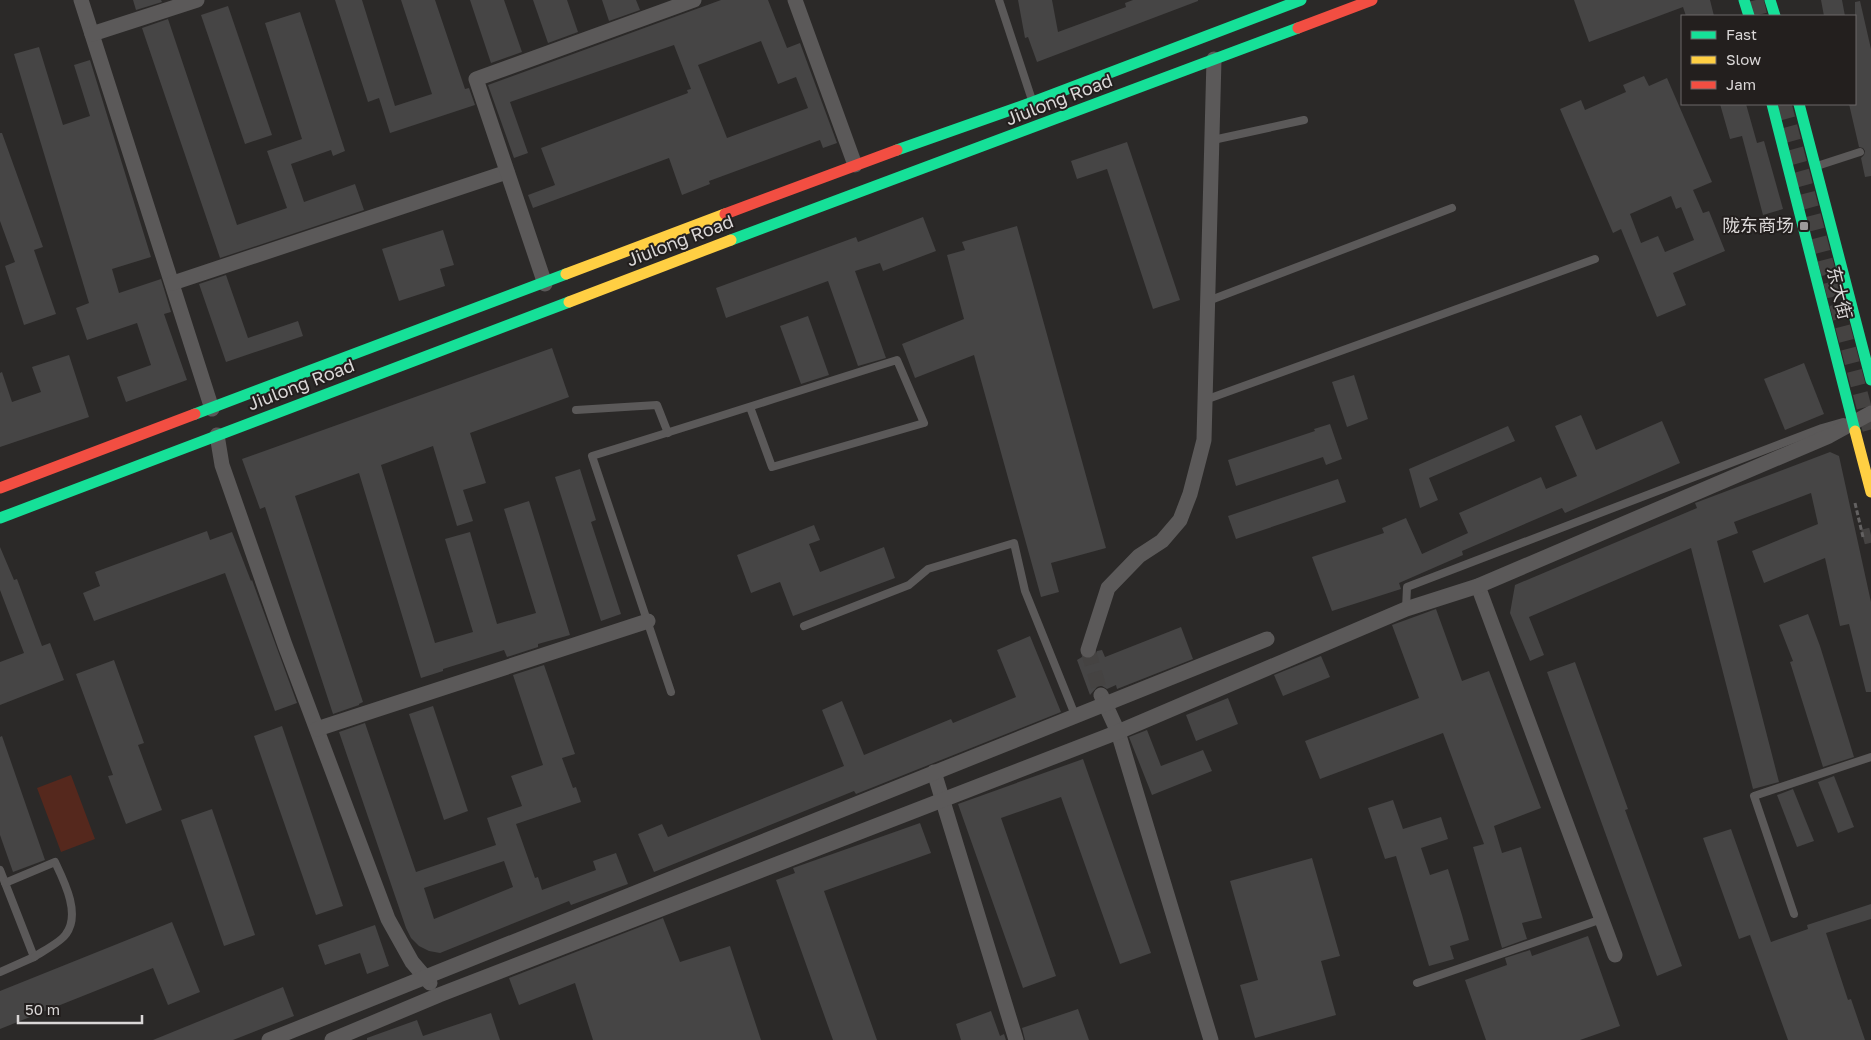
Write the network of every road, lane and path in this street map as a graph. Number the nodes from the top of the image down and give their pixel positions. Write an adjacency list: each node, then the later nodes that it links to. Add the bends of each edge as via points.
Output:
1 (81, 0): 12 (street)
2 (197, 0): 12 (street)
3 (694, 0): 22 (street, via 476,78)
4 (796, 0): 20 (street)
5 (999, 0): 14 (lane)
6 (1302, 0): 14 (main road, Jiulong Road)
7 (1372, 0): 13 (main road, Jiulong Road)
8 (1744, 0): 10 (main road)
9 (1770, 0): 11 (main road)
10 (1749, 15)
11 (1774, 15)
12 (92, 34): 25 (street)
13 (1214, 59): 18 (street); 36 (main road, Jiulong Road)
14 (1033, 102): 20 (main road, Jiulong Road)
15 (1772, 105): 34 (main road, 东大街)
16 (1798, 105): 21 (main road, 东大街)
17 (1304, 120): 18 (lane)
18 (1213, 140): 27 (street)
19 (1860, 152): 21 (lane)
20 (856, 166): 26 (main road, Jiulong Road)
21 (1816, 167): 28 (main road, 东大街)
22 (507, 172): 25 (street); 26 (street)
23 (1452, 208): 27 (lane)
24 (1595, 259): 29 (lane)
25 (173, 283): 31 (street)
26 (545, 284): 31 (main road, Jiulong Road)
27 (1208, 301): 29 (street)
28 (1871, 380)
29 (1205, 400): 47 (street, via 1204,440 1180,520 1162,541 1139,556 1108,588)
30 (750, 407): 30 (lane, via 897,360 924,423 772,467); 35 (lane)
31 (212, 409): 37 (main road, Jiulong Road)
32 (576, 410): 35 (lane, via 657,405)
33 (1871, 412): 34 (street)
34 (1853, 420): 38 (main road, 东大街); 42 (street, via 1829,436); 43 (lane, via 1822,428 1408,587)
35 (668, 433): 44 (lane, via 592,456)
36 (217, 435): 40 (main road, Jiulong Road); 51 (street, via 222,465)
37 (0, 488)
38 (1871, 492)
39 (1854, 500): 41 (path)
40 (0, 518)
41 (1863, 537)
42 (1478, 586): 43 (street); 59 (street)
43 (1406, 608): 52 (street)
44 (648, 621): 48 (lane); 51 (street)
45 (804, 626): 50 (lane, via 909,585 928,569 1014,542 1025,591)
46 (1267, 639): 49 (street)
47 (1088, 650)
48 (671, 692)
49 (1103, 699): 50 (street); 52 (street)
50 (1074, 716): 54 (street)
51 (317, 729): 63 (street, via 388,919 412,962)
52 (1118, 732): 55 (street); 70 (street)
53 (1871, 756): 58 (lane, via 1754,796)
54 (934, 772): 55 (street); 63 (street)
55 (942, 800): 65 (street); 69 (street)
56 (0, 870): 57 (lane)
57 (5, 883): 61 (lane); 61 (lane, via 55,862 68,890 72,919 66,934)
58 (1794, 914)
59 (1602, 918): 60 (street); 64 (lane)
60 (1615, 955)
61 (34, 958): 62 (lane)
62 (0, 972)
63 (425, 976): 65 (street); 67 (street)
64 (1417, 984)
65 (439, 994): 66 (street)
66 (348, 1037): 68 (street)
67 (269, 1040)
68 (332, 1040)
69 (1016, 1040)
70 (1211, 1040)

